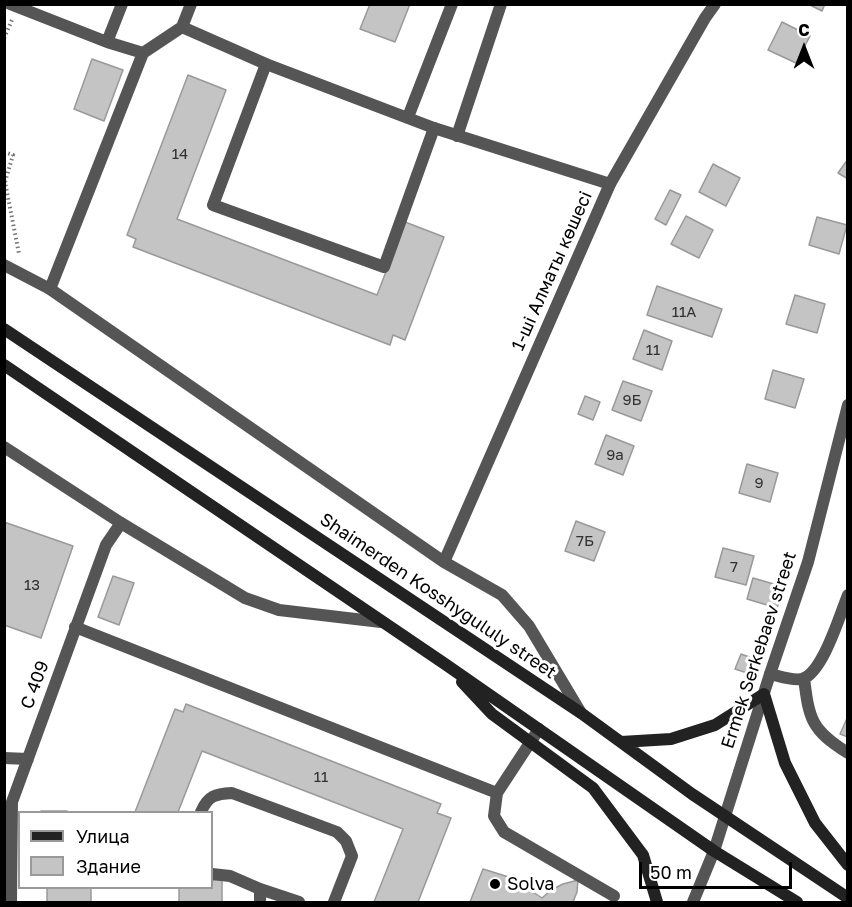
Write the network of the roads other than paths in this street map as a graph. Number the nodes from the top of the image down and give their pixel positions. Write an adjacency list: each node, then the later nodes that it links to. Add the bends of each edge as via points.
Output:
1 (10, 4): 8 (street)
2 (122, 4): 8 (street)
3 (190, 4): 7 (street)
4 (452, 4): 11 (street)
5 (501, 4): 13 (street)
6 (715, 4): 14 (street, 1-ші Алматы көшесі)
7 (182, 27): 9 (street); 10 (street)
8 (107, 42): 9 (street)
9 (143, 53): 16 (street)
10 (266, 64): 11 (street); 12 (street, via 213,205 384,267)
11 (408, 117): 12 (street)
12 (434, 128): 13 (street)
13 (457, 136): 14 (street)
14 (609, 184): 22 (street, 1-ші Алматы көшесі)
15 (4, 265): 16 (street)
16 (50, 289): 22 (street)
17 (4, 329): 30 (main road, Shaimerden Kosshygululy street)
18 (4, 365): 24 (main road)
19 (848, 405): 27 (street, Ermek Serkebaev street, via 808,562)
20 (4, 447): 21 (street)
21 (121, 523): 24 (street, via 245,598 279,610); 25 (street, С 409, via 106,544)
22 (444, 562): 30 (street, via 502,595 529,626)
23 (848, 595): 28 (street, via 820,660)
24 (381, 622): 26 (main road)
25 (75, 627): 36 (street, С 409); 37 (street)
26 (445, 664): 31 (main road); 32 (main road, via 492,714)
27 (770, 674): 28 (street); 29 (street, Ermek Serkebaev street)
28 (804, 678): 34 (street, via 809,714 815,727)
29 (764, 694): 33 (main road, via 715,725 671,739); 39 (street, Ermek Serkebaev street); 41 (main road, via 785,763 815,823)
30 (581, 713): 33 (main road, Shaimerden Kosshygululy street)
31 (539, 729): 32 (street); 40 (main road)
32 (531, 742): 37 (street); 51 (main road, via 593,788 643,855)
33 (621, 742): 39 (main road, Shaimerden Kosshygululy street)
34 (848, 753)
35 (4, 758): 36 (street)
36 (28, 759): 43 (street, С 409, via 12,802)
37 (497, 793): 45 (street, via 494,816 504,832)
38 (202, 811): 50 (street, via 216,794 232,793 337,832 352,856)
39 (725, 816): 40 (street, Ermek Serkebaev street); 46 (main road, Shaimerden Kosshygululy street)
40 (714, 851): 52 (street, Ermek Serkebaev street); 53 (main road)
41 (848, 864)
42 (213, 874): 44 (street, via 230,876)
43 (15, 876): 47 (street, С 409)
44 (260, 889): 48 (street); 49 (street)
45 (614, 896)
46 (848, 898)
47 (11, 903)
48 (260, 903)
49 (299, 903)
50 (334, 903)
51 (657, 903)
52 (693, 903)
53 (797, 903)

